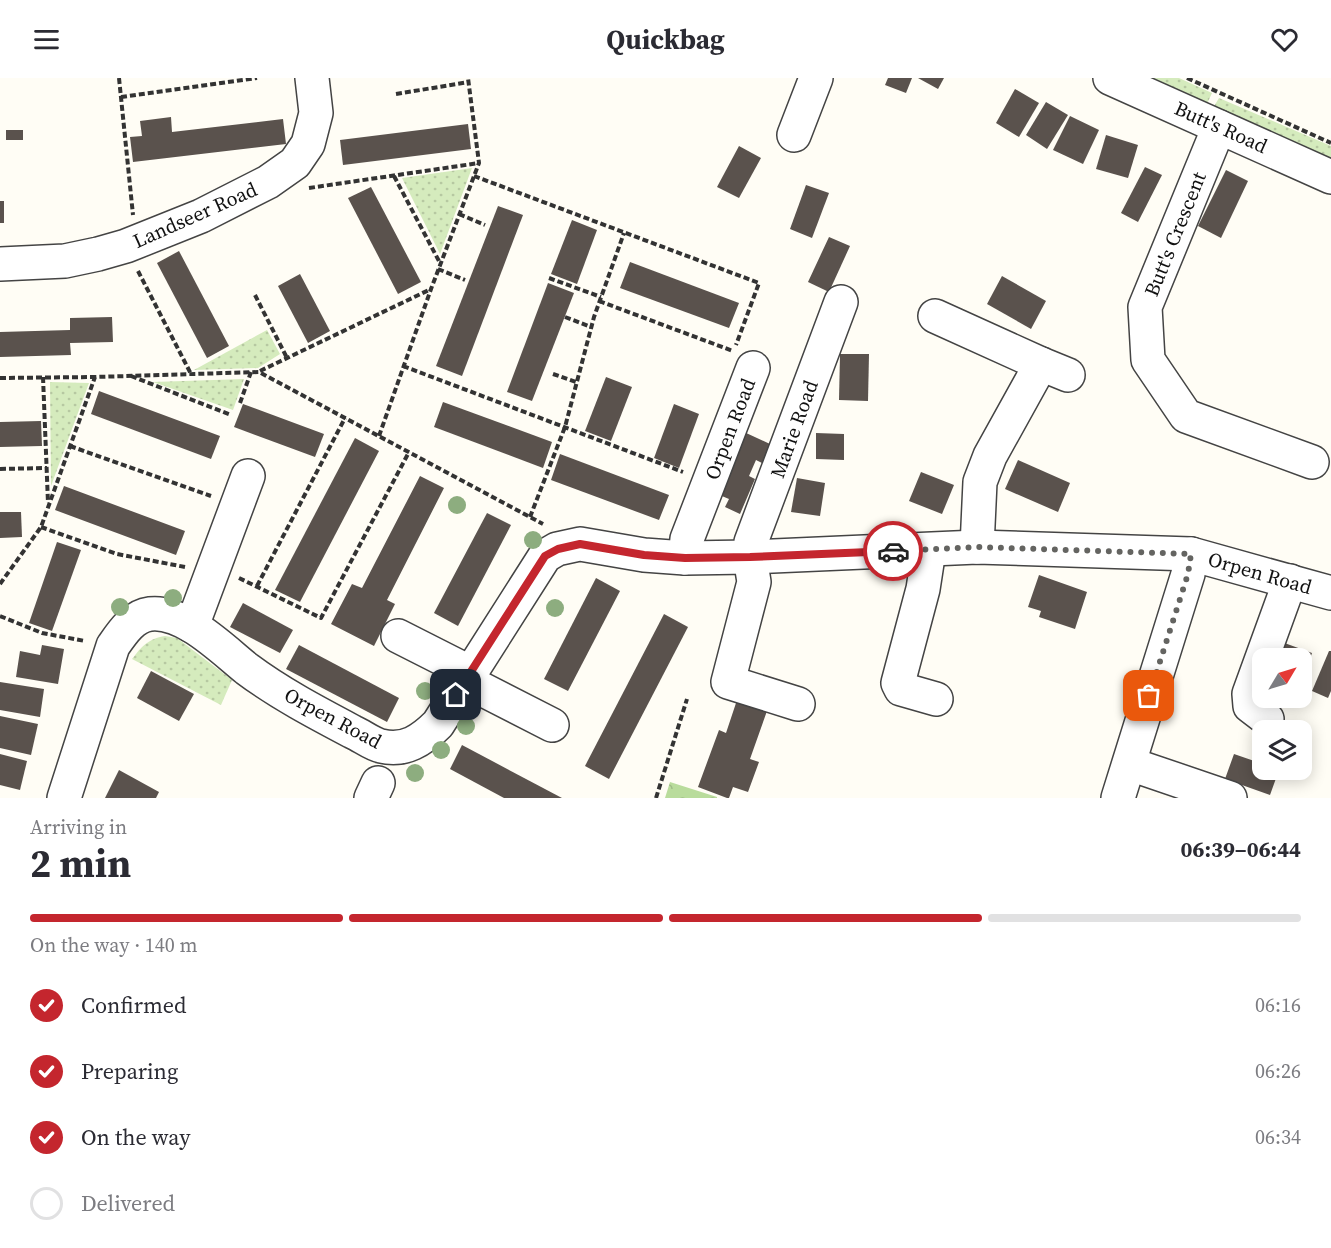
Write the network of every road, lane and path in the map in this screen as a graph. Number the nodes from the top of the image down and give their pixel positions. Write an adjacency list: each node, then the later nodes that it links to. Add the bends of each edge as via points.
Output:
1 (119, 78): 9 (path)
2 (257, 78): 9 (path)
3 (312, 78): 17 (street, Landseer Road, via 316,113 308,144 295,163)
4 (816, 78): 11 (street)
5 (1110, 78): 10 (street, Butt's Road)
6 (1186, 78): 12 (path)
7 (469, 80): 8 (path); 13 (path)
8 (396, 94)
9 (121, 97): 21 (path)
10 (1219, 127): 16 (street, Butt's Road); 53 (street, Butt's Crescent, via 1145,307 1148,360 1186,416)
11 (794, 135)
12 (1331, 143)
13 (479, 163): 14 (path); 15 (path)
14 (394, 176): 17 (path, via 296,190); 22 (path)
15 (474, 176): 18 (path); 20 (path)
16 (1331, 177)
17 (268, 182): 21 (street, Landseer Road, via 201,216)
18 (459, 214): 19 (path); 22 (path)
19 (485, 225)
20 (624, 233): 29 (path); 40 (path, via 759,283)
21 (131, 244): 23 (street, Landseer Road, via 65,261); 38 (path)
22 (441, 263): 24 (path)
23 (0, 264)
24 (438, 268): 26 (path); 27 (path)
25 (549, 278): 29 (path)
26 (465, 280)
27 (431, 289): 34 (path); 35 (path)
28 (255, 295): 34 (path)
29 (600, 299): 33 (path); 40 (path)
30 (935, 316): 61 (street, via 1054,369 990,456 980,482)
31 (566, 317): 33 (path)
32 (844, 319): 64 (street, Marie Road, via 752,542)
33 (591, 327): 45 (path)
34 (287, 358): 37 (path)
35 (403, 366): 49 (path); 50 (path)
36 (251, 372): 46 (path)
37 (259, 372)
38 (191, 374)
39 (553, 374): 45 (path)
40 (738, 374): 56 (street, Orpen Road)
41 (128, 375): 47 (path)
42 (44, 377): 43 (path); 44 (path); 54 (path)
43 (95, 377)
44 (0, 378)
45 (576, 382): 49 (path)
46 (240, 403)
47 (231, 415)
48 (345, 418): 68 (path)
49 (565, 427): 56 (path); 59 (path)
50 (379, 436)
51 (70, 446): 57 (path)
52 (409, 452): 68 (path, via 321,618)
53 (1312, 462)
54 (46, 468): 55 (path); 58 (path)
55 (0, 469)
56 (711, 482): 65 (street, Orpen Road, via 687,539)
57 (242, 491): 66 (street)
58 (48, 507)
59 (530, 518)
60 (42, 527): 66 (path, via 117,554)
61 (977, 547): 62 (street, Orpen Road); 63 (street, Orpen Road)
62 (930, 550): 64 (street, Orpen Road); 76 (street, via 898,682 901,689)
63 (1191, 554): 67 (street, Orpen Road); 80 (street)
64 (750, 557): 65 (street, Orpen Road); 77 (street, Marie Road, via 754,582 728,682)
65 (685, 558): 74 (street, Orpen Road, via 580,544 551,552)
66 (213, 570): 68 (path); 71 (street)
67 (1290, 581): 69 (street, Orpen Road); 78 (street, via 1249,694 1250,706)
68 (257, 586)
69 (1331, 592)
70 (0, 616): 73 (path, via 42,633)
71 (192, 626): 73 (street, Orpen Road, via 175,617 147,614); 74 (street, Orpen Road, via 310,709 381,747 402,747 422,740 438,724)
72 (398, 636): 74 (street)
73 (118, 638): 81 (street)
74 (468, 677): 79 (street)
75 (687, 699): 82 (path)
76 (936, 699)
77 (798, 704)
78 (1267, 720)
79 (552, 725)
80 (1130, 764): 83 (street); 84 (street)
81 (64, 798)
82 (656, 798)
83 (1118, 798)
84 (1230, 798)

